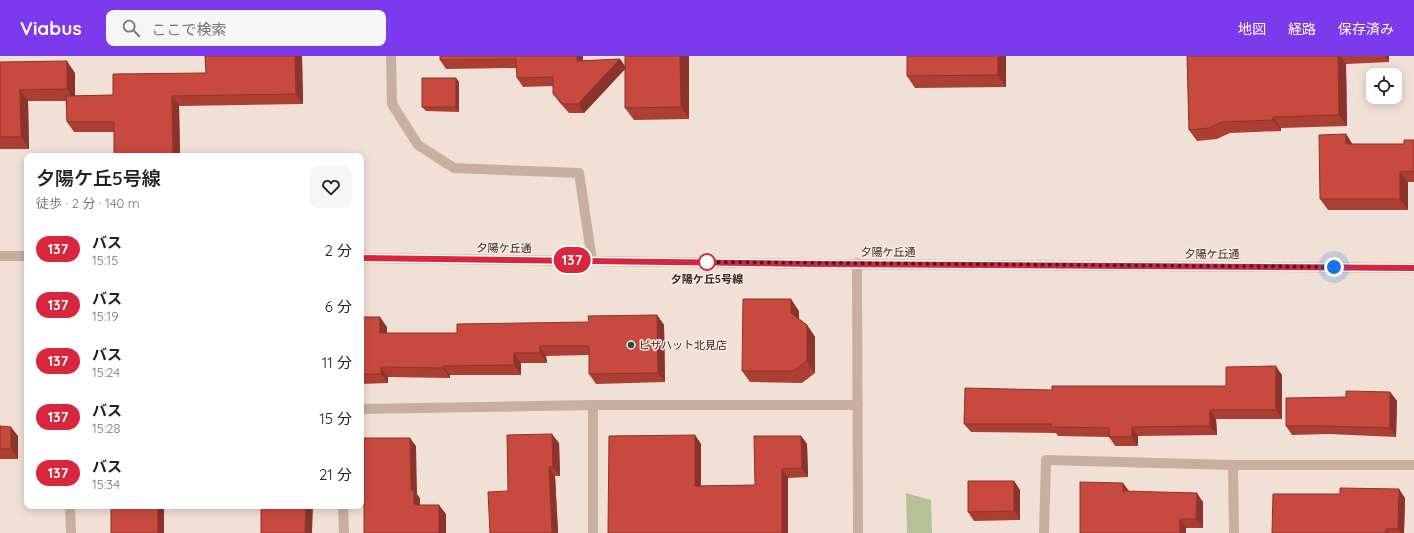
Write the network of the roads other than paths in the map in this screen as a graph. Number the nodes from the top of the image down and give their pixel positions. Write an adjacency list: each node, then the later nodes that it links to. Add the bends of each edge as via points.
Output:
1 (391, 56): 5 (street, via 392,104 418,145 454,168 579,173)
2 (0, 256): 3 (street)
3 (24, 256)
4 (364, 258): 5 (street, 夕陽ケ丘通)
5 (592, 260): 6 (street, 夕陽ケ丘通)
6 (857, 263): 7 (street, 夕陽ケ丘通); 9 (street)
7 (1414, 268)
8 (593, 405): 9 (street); 10 (street); 17 (street)
9 (858, 405): 18 (street)
10 (364, 409)
11 (1233, 465): 12 (street); 19 (street, via 1046,460); 20 (street)
12 (1414, 466)
13 (70, 509): 15 (street)
14 (343, 509): 16 (street)
15 (71, 533)
16 (344, 533)
17 (594, 533)
18 (858, 533)
19 (1044, 533)
20 (1234, 533)

